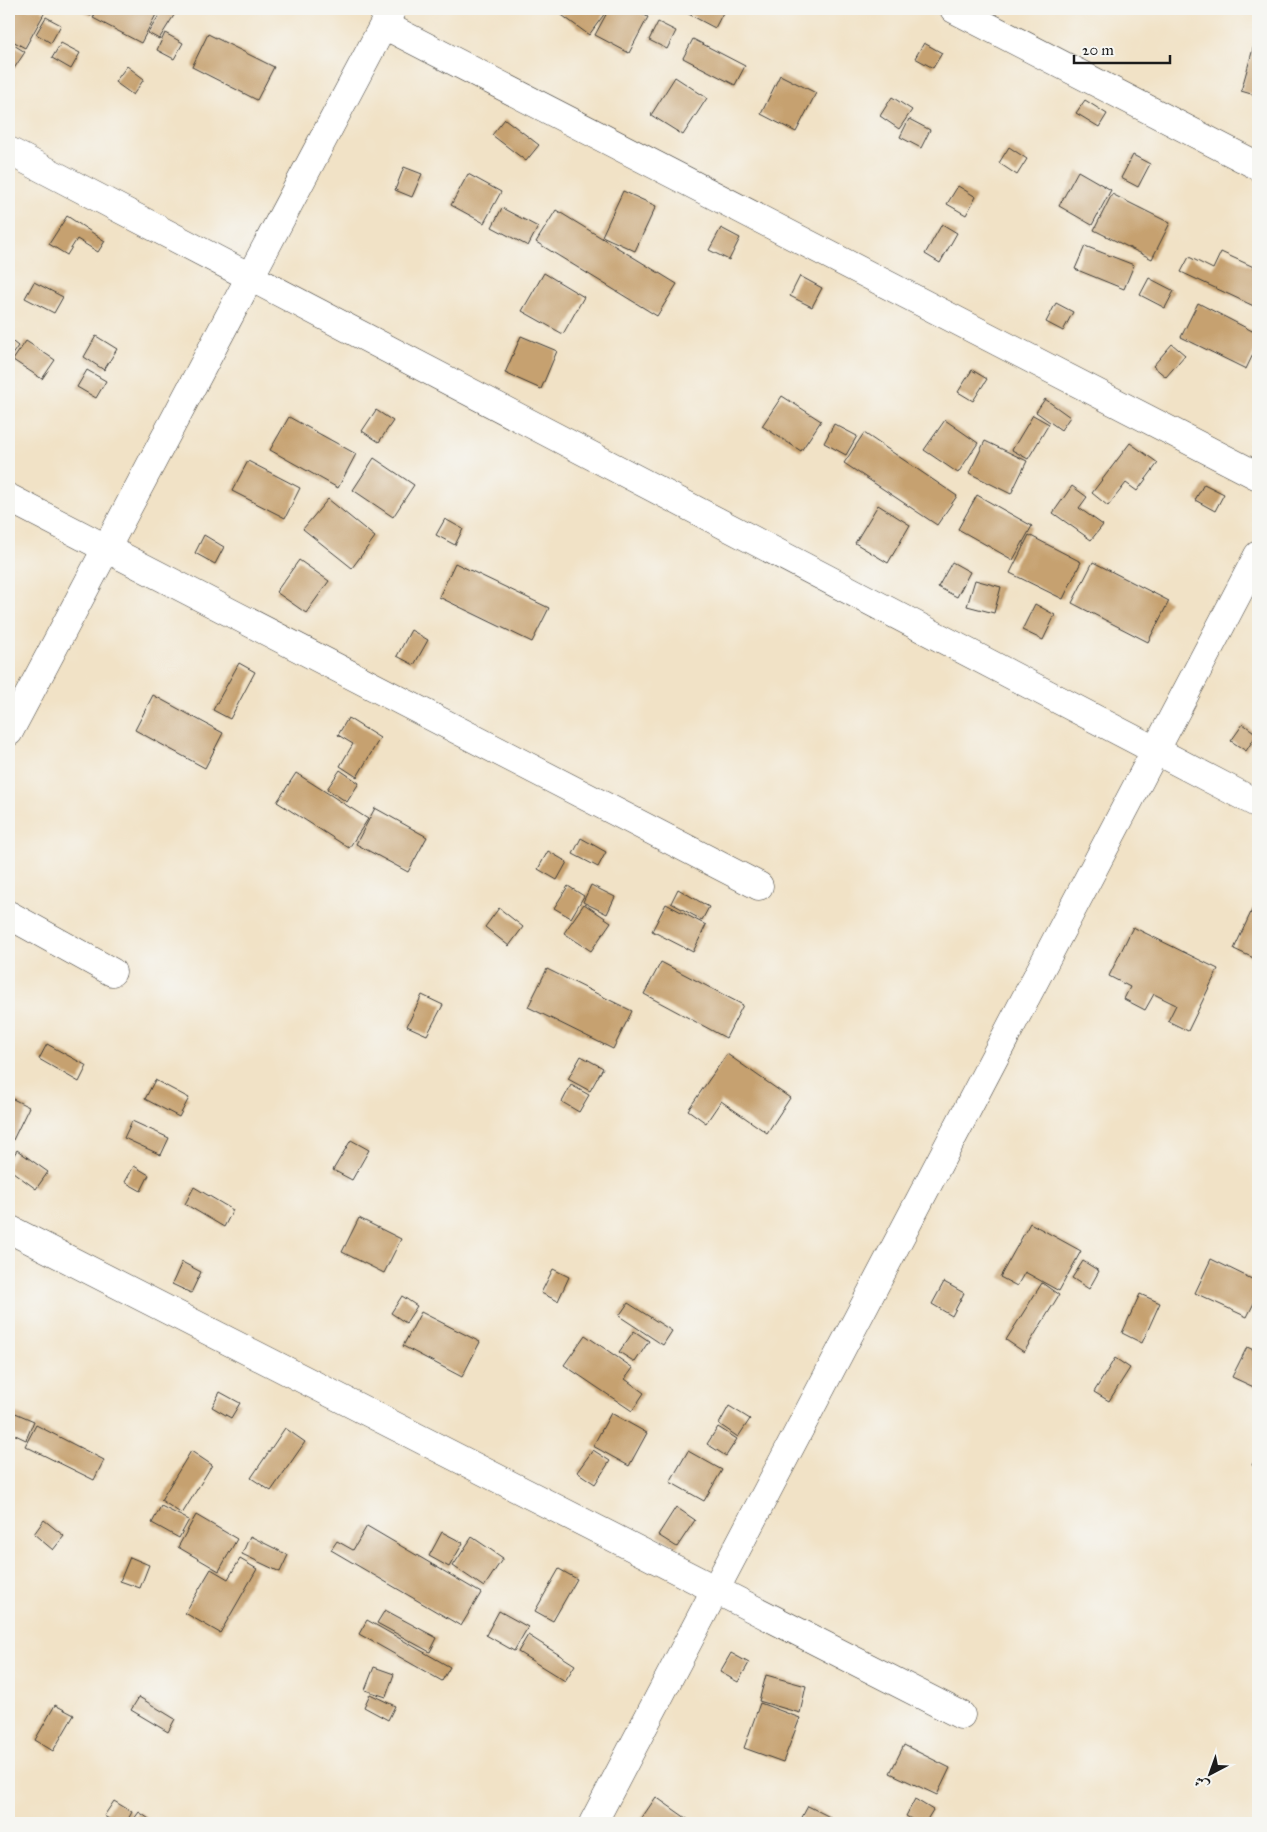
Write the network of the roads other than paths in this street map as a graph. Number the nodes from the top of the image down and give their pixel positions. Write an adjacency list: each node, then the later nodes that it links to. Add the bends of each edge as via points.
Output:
1 (954, 9): 4 (street)
2 (388, 17): 5 (street); 6 (street)
3 (9, 151): 5 (street)
4 (1258, 166)
5 (250, 277): 8 (street); 11 (street)
6 (1258, 476)
7 (9, 498): 8 (street)
8 (106, 549): 10 (street); 13 (street)
9 (1258, 555): 11 (street)
10 (9, 732)
11 (1156, 751): 12 (street); 17 (street)
12 (1258, 804)
13 (759, 886)
14 (9, 915): 15 (street)
15 (112, 972)
16 (9, 1229): 17 (street)
17 (716, 1590): 18 (street); 19 (street)
18 (961, 1715)
19 (593, 1823)

